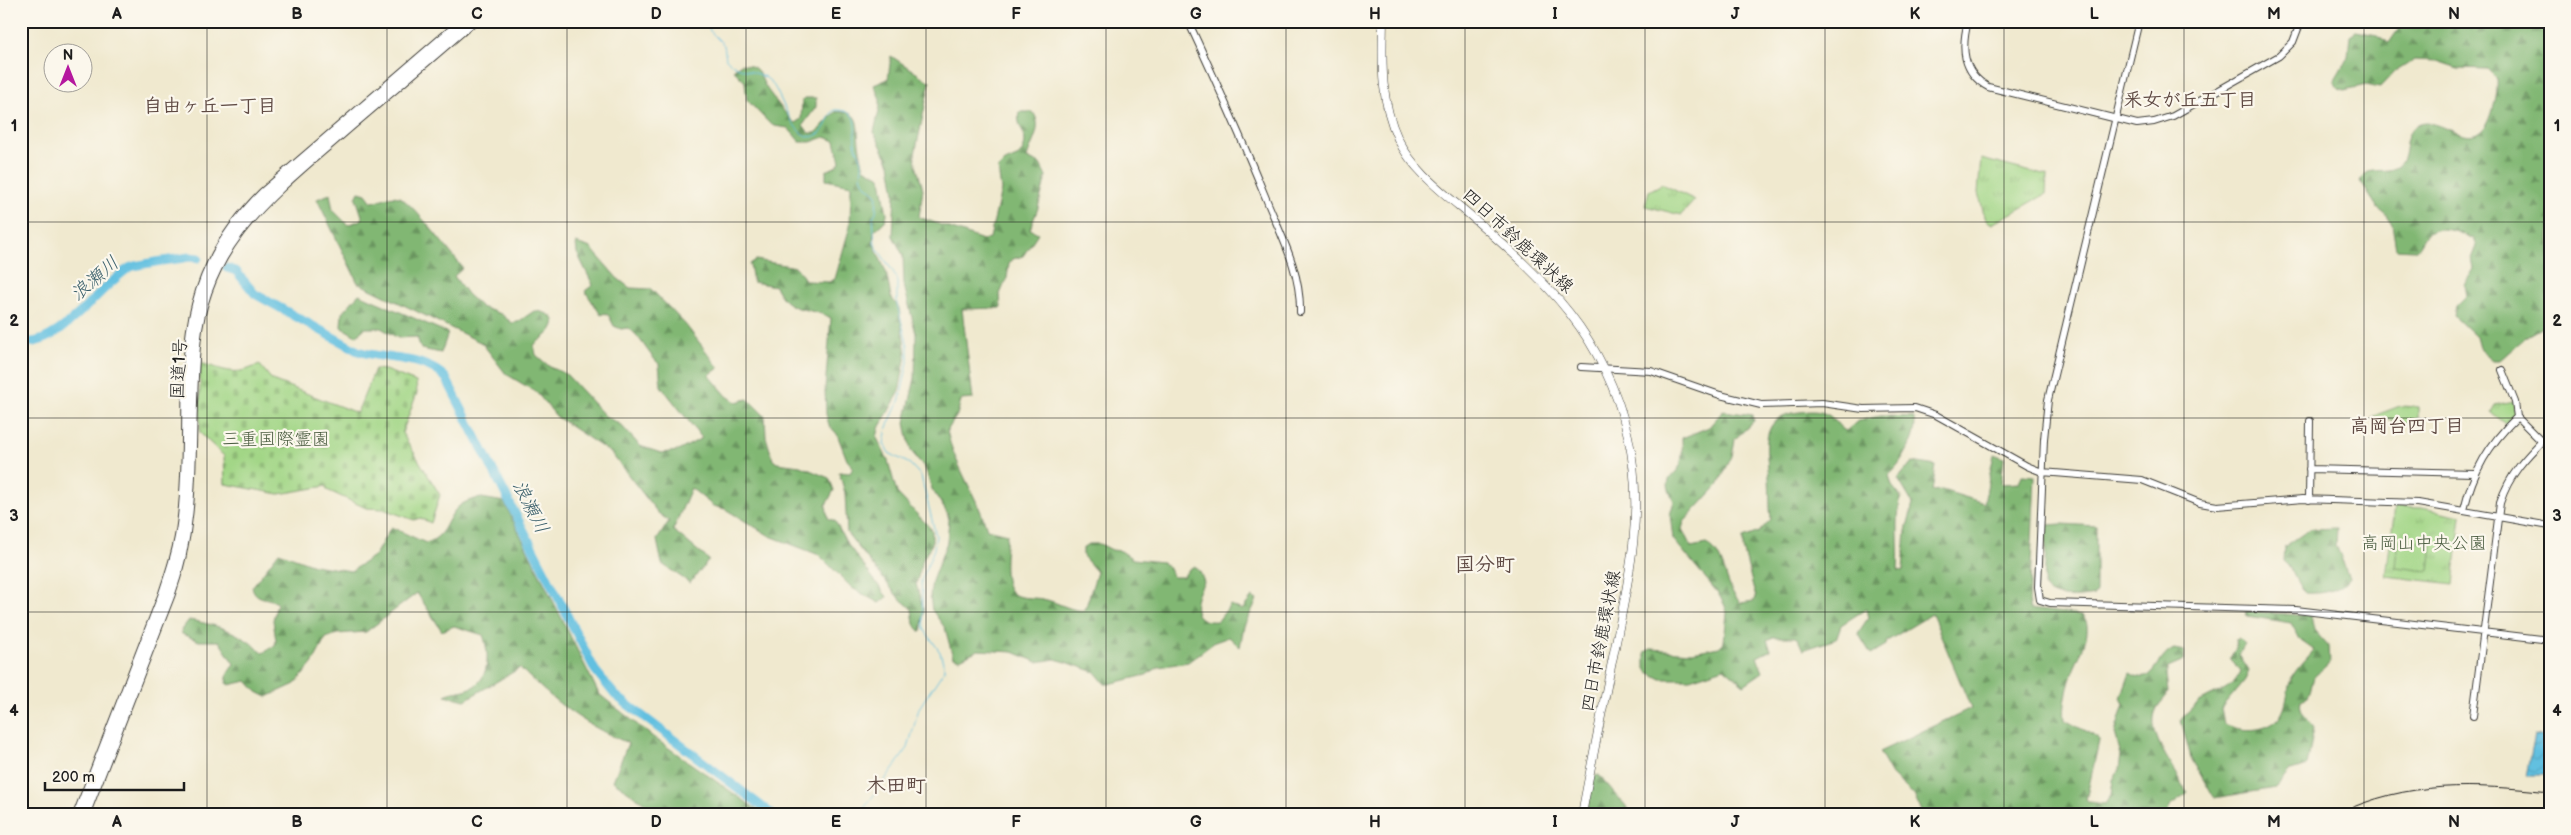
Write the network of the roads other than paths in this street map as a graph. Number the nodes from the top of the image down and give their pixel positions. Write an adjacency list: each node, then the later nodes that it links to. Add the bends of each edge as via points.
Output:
1 (463, 21): 27 (highway, 国道1号, via 263,193 239,219 215,255 199,292 189,334 184,503 175,558)
2 (473, 21): 28 (highway, 国道1号, via 270,196 235,236 215,270 205,294 196,342 190,505 183,552 170,596)
3 (1188, 21): 9 (street, via 1285,244 1298,281)
4 (1383, 21): 11 (main road, 四日市鈴鹿環状線, via 1382,86 1388,114 1399,141 1422,172 1546,284 1574,316)
5 (1968, 21): 8 (street, via 1964,55 1970,70 1984,84 1998,91)
6 (2139, 21): 8 (street)
7 (2301, 21): 8 (street, via 2293,42 2278,56 2173,116 2142,123)
8 (2115, 119): 18 (street, via 2050,389)
9 (1300, 312)
10 (1581, 367): 11 (street)
11 (1603, 367): 18 (street, via 1659,373 1753,404 1822,403 1862,409 1926,410); 29 (main road, 四日市鈴鹿環状線, via 1617,398 1628,439 1634,472 1636,516 1630,574)
12 (2502, 370): 13 (street, via 2515,402)
13 (2517, 417): 16 (street); 19 (street, via 2491,445)
14 (2310, 421): 17 (street)
15 (2550, 433): 16 (street)
16 (2541, 441): 22 (street, via 2509,479)
17 (2309, 469): 19 (street); 20 (street)
18 (2042, 472): 20 (street, via 2142,480 2200,503 2217,506 2275,499); 24 (street, via 2038,595 2044,602 2296,610)
19 (2474, 473): 21 (street)
20 (2309, 500): 21 (street, via 2418,503)
21 (2464, 510): 22 (street)
22 (2498, 516): 23 (street); 24 (street)
23 (2550, 526)
24 (2484, 632): 25 (street); 26 (street)
25 (2550, 640)
26 (2473, 716)
27 (78, 814)
28 (85, 814)
29 (1582, 814)

